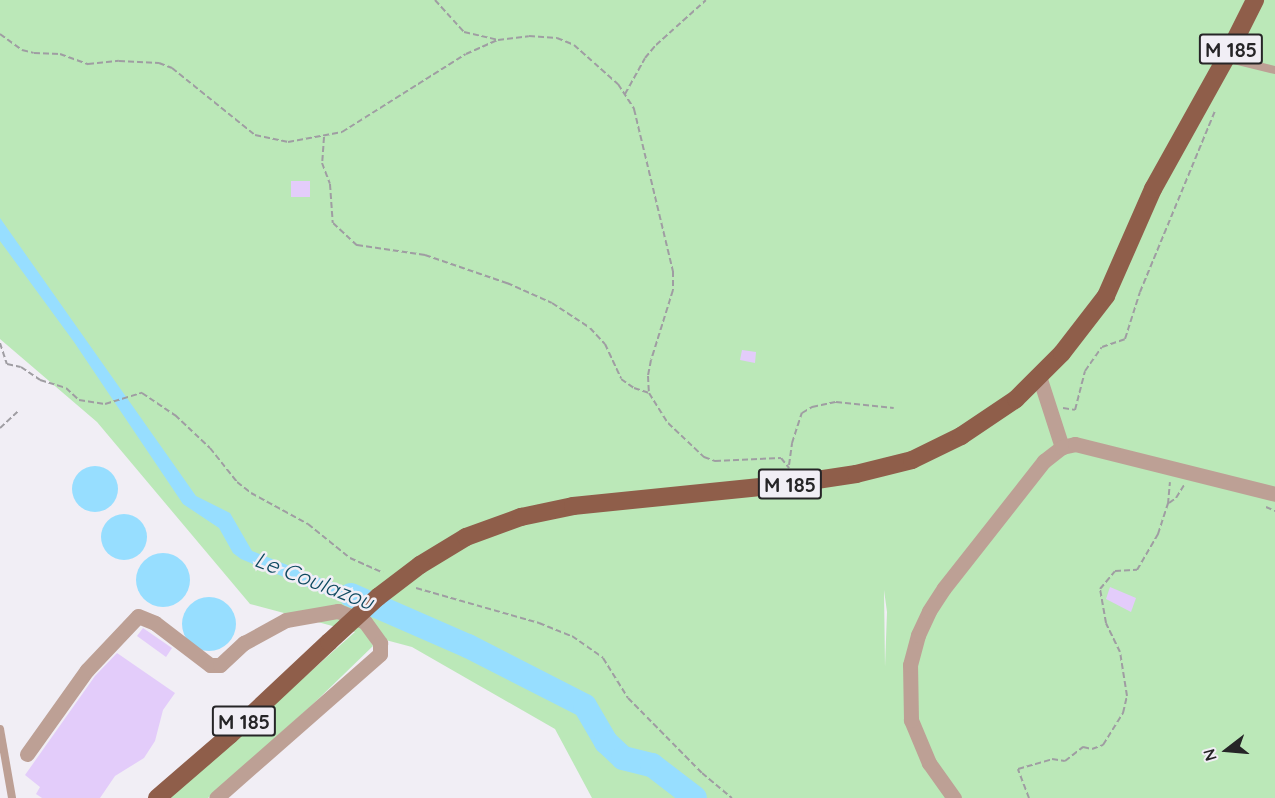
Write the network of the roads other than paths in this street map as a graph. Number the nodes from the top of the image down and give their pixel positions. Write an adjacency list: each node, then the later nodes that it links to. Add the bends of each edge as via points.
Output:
1 (1255, 0): 2 (main road, M 185)
2 (1226, 58): 3 (lane); 4 (main road, M 185, via 1211,101 1178,145 1153,189 1106,296)
3 (1275, 70)
4 (1039, 376): 5 (street); 10 (main road, M 185, bridge, via 1016,399 961,436 912,460 790,484 573,506 521,517 466,537 378,597)
5 (1062, 447): 6 (street, via 1075,444); 12 (street, via 1044,461 944,588 918,635 910,665 911,720 929,764)
6 (1275, 494)
7 (0, 729): 9 (lane)
8 (27, 754): 11 (street, via 87,670 138,616 155,623 210,666 220,665 244,643 286,620 338,611 365,622 380,643 380,654)
9 (12, 798)
10 (157, 798)
11 (216, 798)
12 (954, 798)

